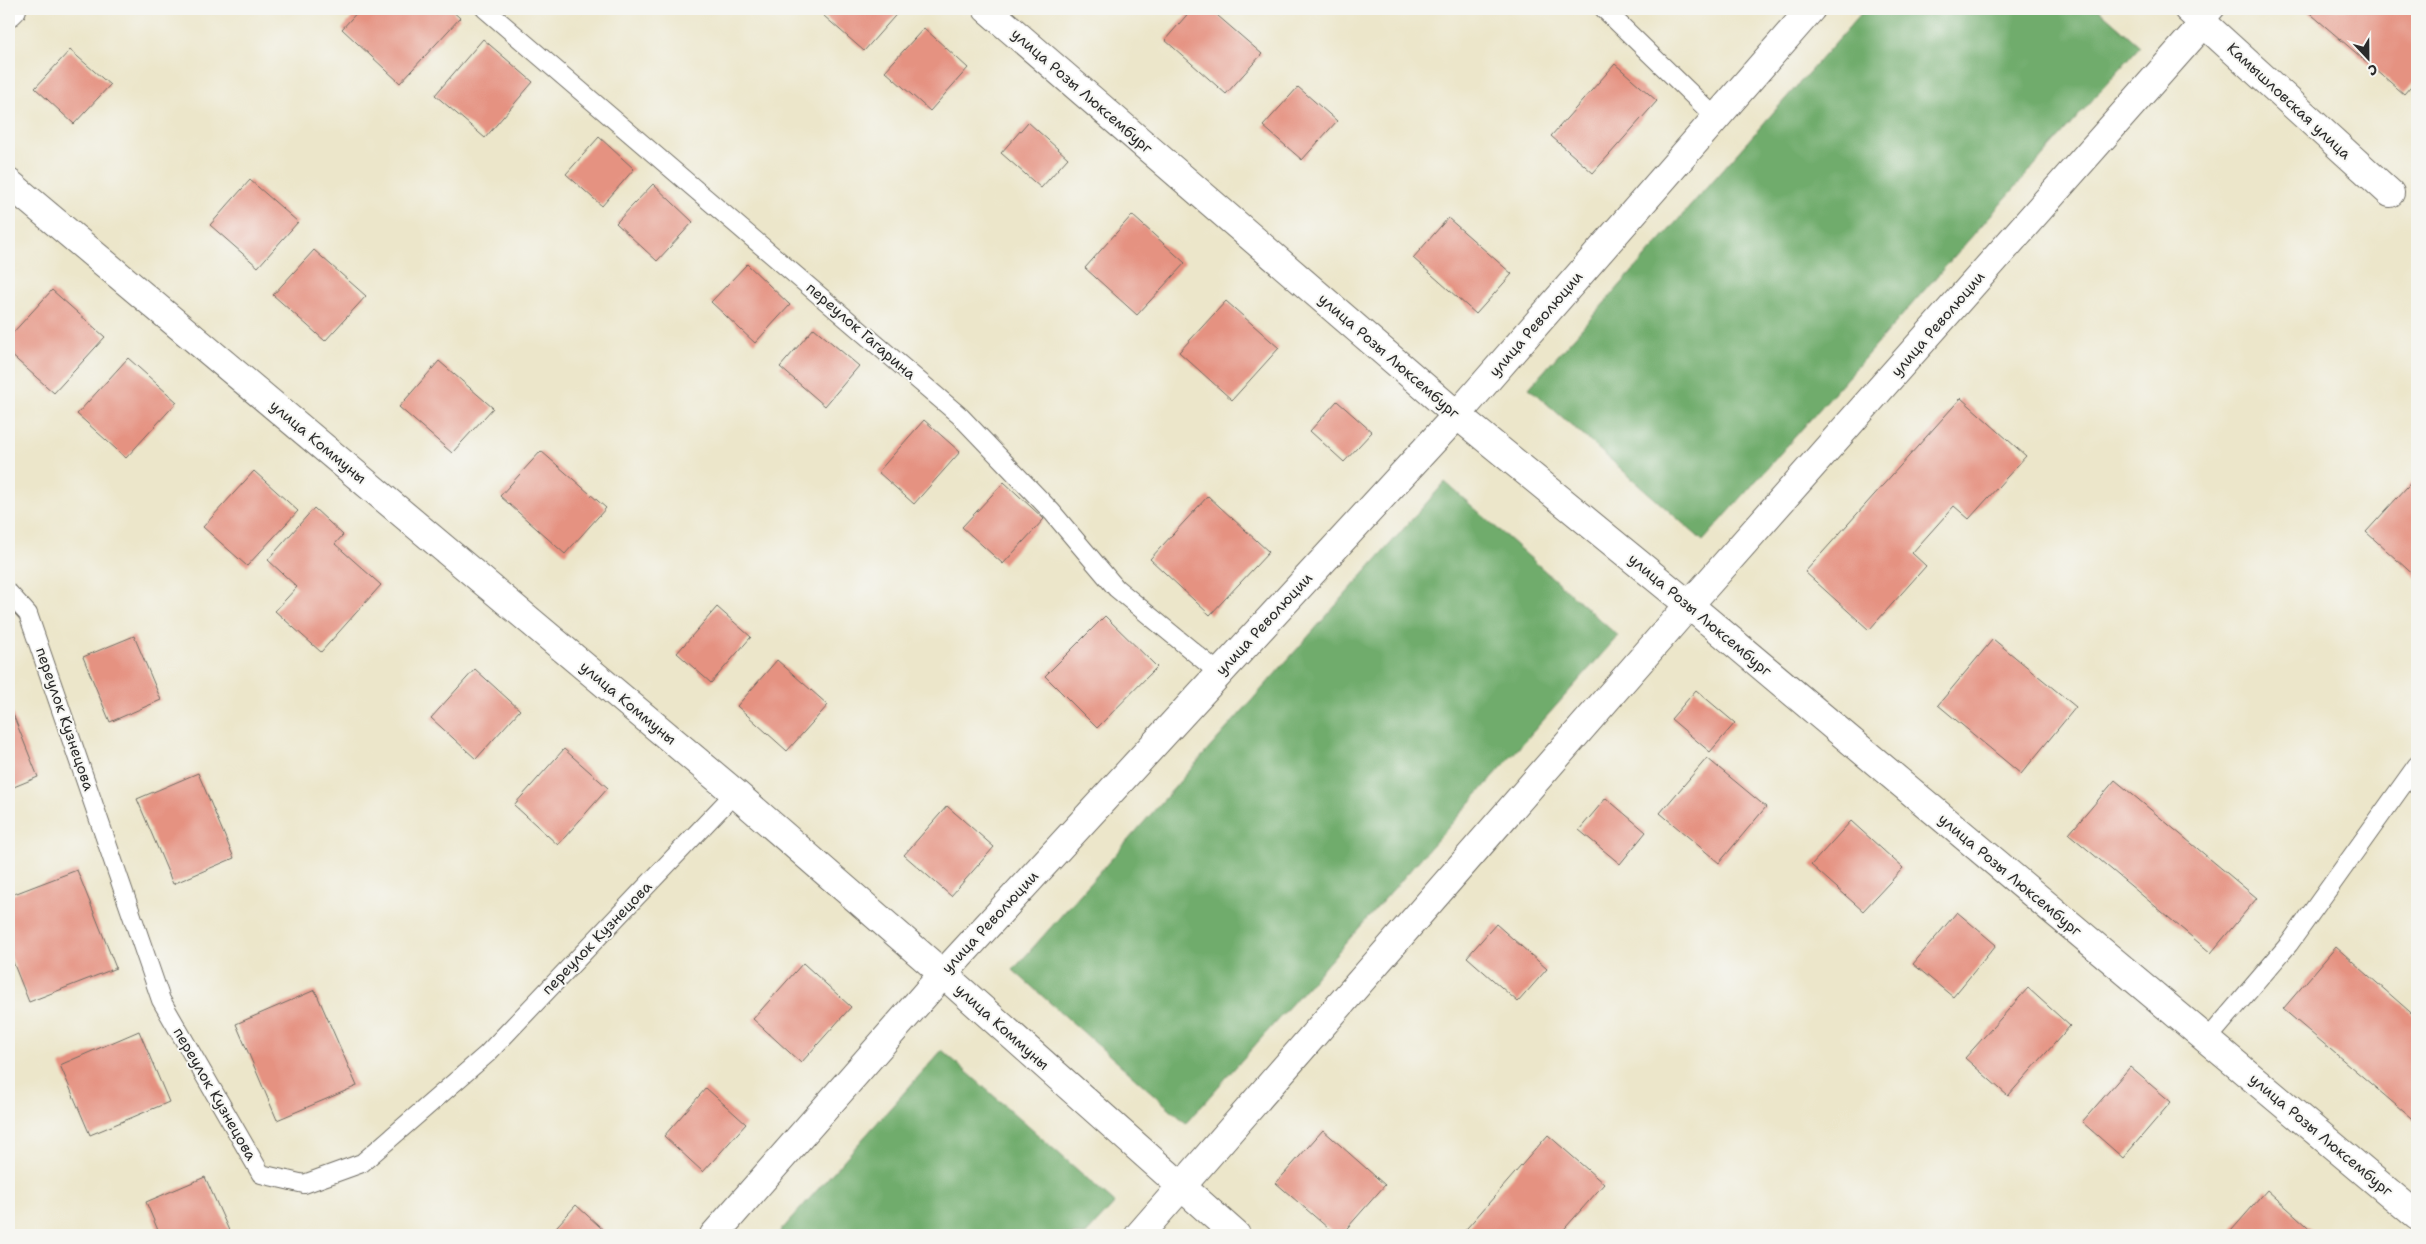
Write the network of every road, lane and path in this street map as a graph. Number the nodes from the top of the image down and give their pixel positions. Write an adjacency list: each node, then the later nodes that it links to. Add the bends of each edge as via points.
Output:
1 (12, 9): 6 (street)
2 (485, 9): 14 (lane, переулок Гагарина, via 960,416 1052,512 1116,588)
3 (987, 9): 11 (street, улица Розы Люксембург)
4 (1604, 9): 8 (lane)
5 (1810, 9): 8 (street, улица Революции)
6 (9, 12)
7 (2203, 13): 10 (street, Камышловская улица); 13 (street, улица Революции)
8 (1716, 118): 11 (street, улица Революции)
9 (9, 182): 16 (street, улица Коммуны)
10 (2390, 194)
11 (1457, 415): 13 (street, улица Розы Люксембург); 14 (street, улица Революции)
12 (9, 593): 16 (lane, переулок Кузнецова, via 28,614 161,1000 261,1174 304,1184 362,1164 486,1054)
13 (1689, 606): 18 (street, улица Розы Люксембург); 19 (street, улица Революции)
14 (1219, 673): 17 (street, улица Революции)
15 (2417, 765): 18 (lane, via 2289,944)
16 (735, 793): 17 (street, улица Коммуны)
17 (943, 974): 19 (street, улица Коммуны); 21 (street, улица Революции)
18 (2207, 1040): 20 (street, улица Розы Люксембург)
19 (1181, 1188): 22 (street, улица Революции); 23 (street, улица Коммуны)
20 (2417, 1216)
21 (714, 1235)
22 (1139, 1235)
23 (1236, 1235)

